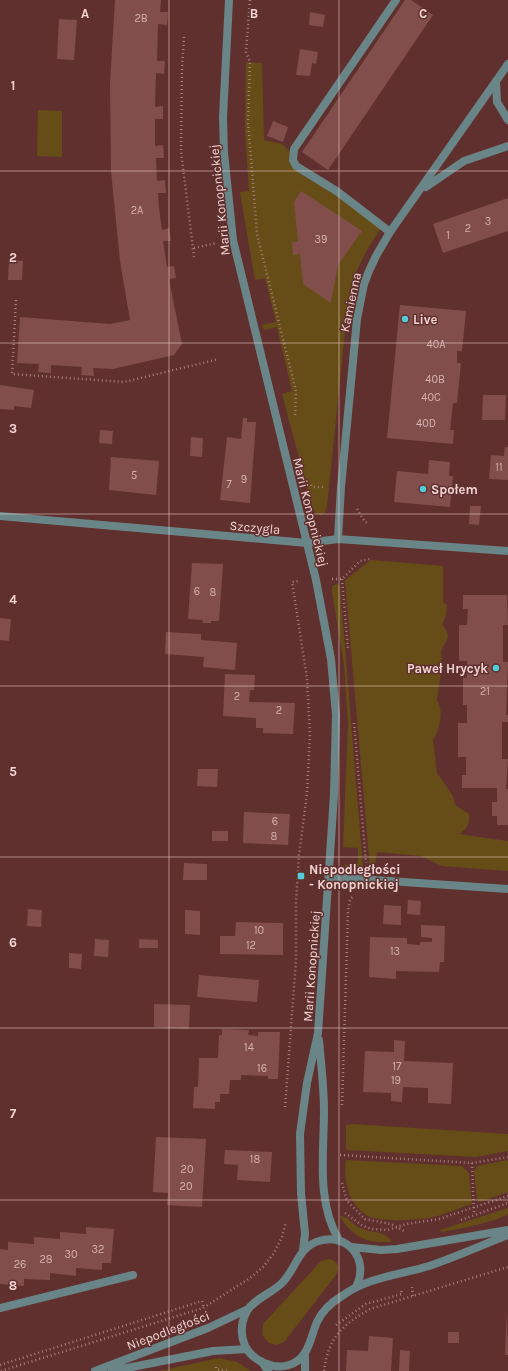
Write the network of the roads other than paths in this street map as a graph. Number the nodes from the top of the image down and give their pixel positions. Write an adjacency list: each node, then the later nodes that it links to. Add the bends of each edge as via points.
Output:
1 (229, 0): 11 (street, Marii Konopnickiej, via 223,117 233,240)
2 (396, 0): 8 (street, via 293,154 296,166 338,192)
3 (508, 64): 4 (street, Kamienna)
4 (496, 80): 5 (street, via 497,102); 7 (street, Kamienna)
5 (508, 120)
6 (508, 146): 7 (street, via 464,161)
7 (420, 192): 8 (street, Kamienna)
8 (390, 232): 10 (street, Kamienna, via 376,256 364,284 360,302 352,361)
9 (0, 516): 11 (street, Szczygla)
10 (338, 539): 11 (street, Szczygla); 12 (street, Szczygla)
11 (307, 543): 13 (street, Marii Konopnickiej, via 331,659 336,715)
12 (508, 551)
13 (329, 877): 14 (street); 15 (street, Marii Konopnickiej)
14 (508, 889)
15 (318, 1033): 18 (street, Marii Konopnickiej, via 324,1105 324,1187 330,1223); 20 (street, Marii Konopnickiej, via 300,1134 305,1234)
16 (508, 1230): 19 (street, via 397,1249)
17 (508, 1235): 22 (street, via 434,1264 375,1279)
18 (339, 1240): 19 (street); 20 (street, via 318,1241)
19 (352, 1247): 22 (street, via 359,1257 360,1277)
20 (303, 1250): 24 (street, Niepodległości, via 294,1268 281,1284)
21 (133, 1275): 23 (street)
22 (356, 1287): 26 (street, via 335,1301 322,1314)
23 (0, 1308)
24 (248, 1310): 25 (street, via 242,1333); 28 (street, Niepodległości)
25 (247, 1349): 27 (street); 29 (street, Niepodległości, via 213,1351)
26 (306, 1354): 27 (street, via 294,1363 283,1366 272,1366); 31 (street)
27 (262, 1362): 30 (street)
28 (95, 1371)
29 (112, 1371)
30 (268, 1371)
31 (305, 1371)

